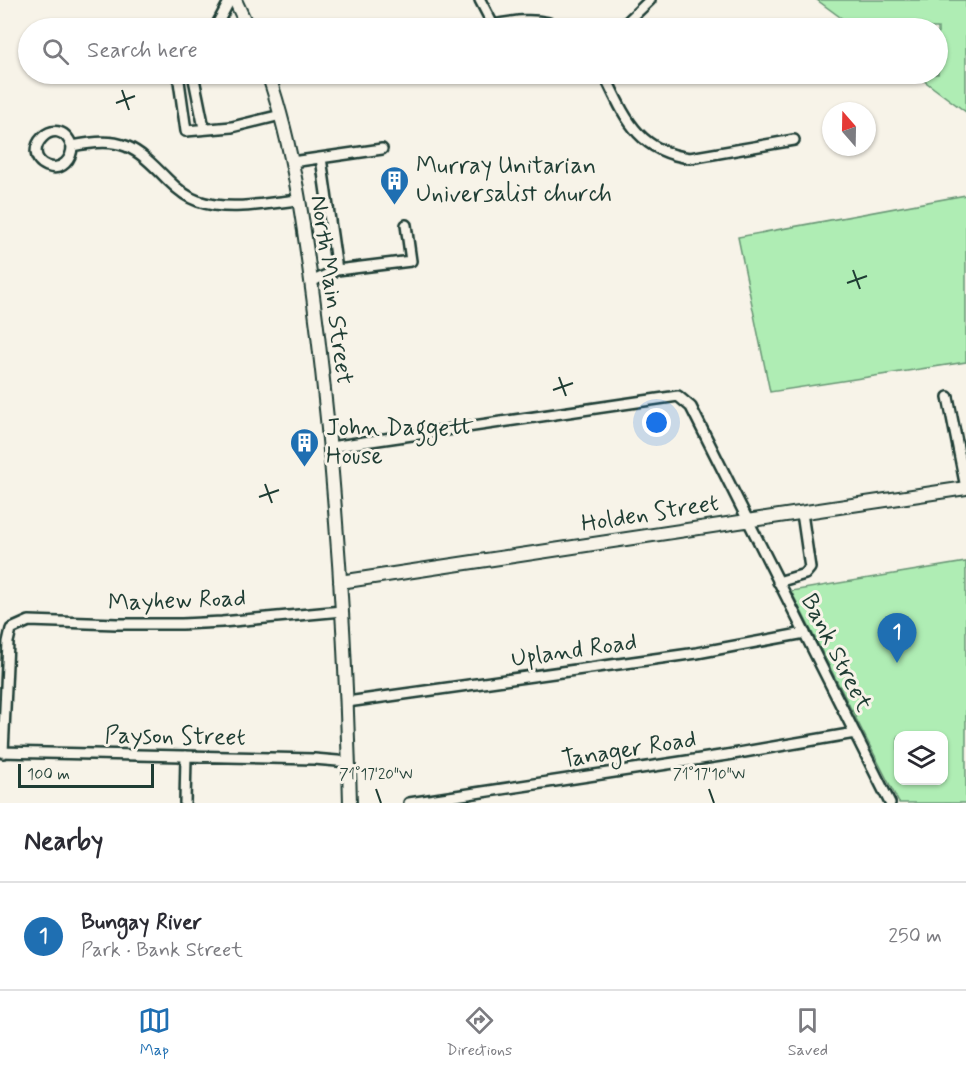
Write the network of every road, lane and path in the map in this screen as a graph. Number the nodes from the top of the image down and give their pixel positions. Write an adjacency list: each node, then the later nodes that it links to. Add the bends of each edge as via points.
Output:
1 (230, 0): 5 (street)
2 (235, 0): 6 (main road)
3 (480, 0): 7 (street)
4 (650, 0): 8 (street)
5 (220, 18)
6 (243, 18)
7 (489, 18)
8 (631, 18)
9 (179, 84): 14 (street, via 186,131)
10 (195, 84): 14 (street)
11 (271, 84): 13 (main road, North Main Street)
12 (609, 84): 15 (street, via 631,126 644,140 675,156 690,158)
13 (281, 115): 14 (street, via 232,127); 19 (main road, North Main Street)
14 (204, 128)
15 (794, 140)
16 (72, 146): 20 (street, via 99,142 128,146 177,189 210,204 236,206)
17 (382, 149): 18 (street)
18 (321, 158): 19 (street); 22 (street)
19 (292, 162): 20 (main road, North Main Street)
20 (298, 200): 23 (main road, North Main Street)
21 (406, 225): 22 (street, via 411,261)
22 (337, 270): 23 (street)
23 (311, 282): 25 (main road, North Main Street)
24 (948, 397): 26 (street)
25 (330, 447): 28 (street, Bank Street, via 678,396 691,407); 29 (main road, North Main Street)
26 (966, 488): 27 (main road, Holden Street)
27 (802, 513): 28 (main road, Holden Street); 30 (street, via 810,568 806,574)
28 (748, 521): 29 (main road, Holden Street); 30 (street, Bank Street)
29 (340, 582): 31 (main road, North Main Street)
30 (778, 582): 32 (street, Bank Street)
31 (342, 611): 33 (main road, North Main Street); 35 (street, Mayhew Road, via 222,622 29,621 14,626 8,642)
32 (805, 633): 33 (street, Upland Road, via 697,653); 34 (street, Bank Street)
33 (347, 702): 37 (main road, North Main Street)
34 (855, 733): 40 (street, Tanager Road); 41 (street, Bank Street)
35 (1, 752): 36 (street, Payson Street)
36 (186, 756): 37 (street, Payson Street); 38 (street)
37 (349, 762): 39 (main road, North Main Street)
38 (185, 803)
39 (350, 803)
40 (409, 803)
41 (890, 803)

